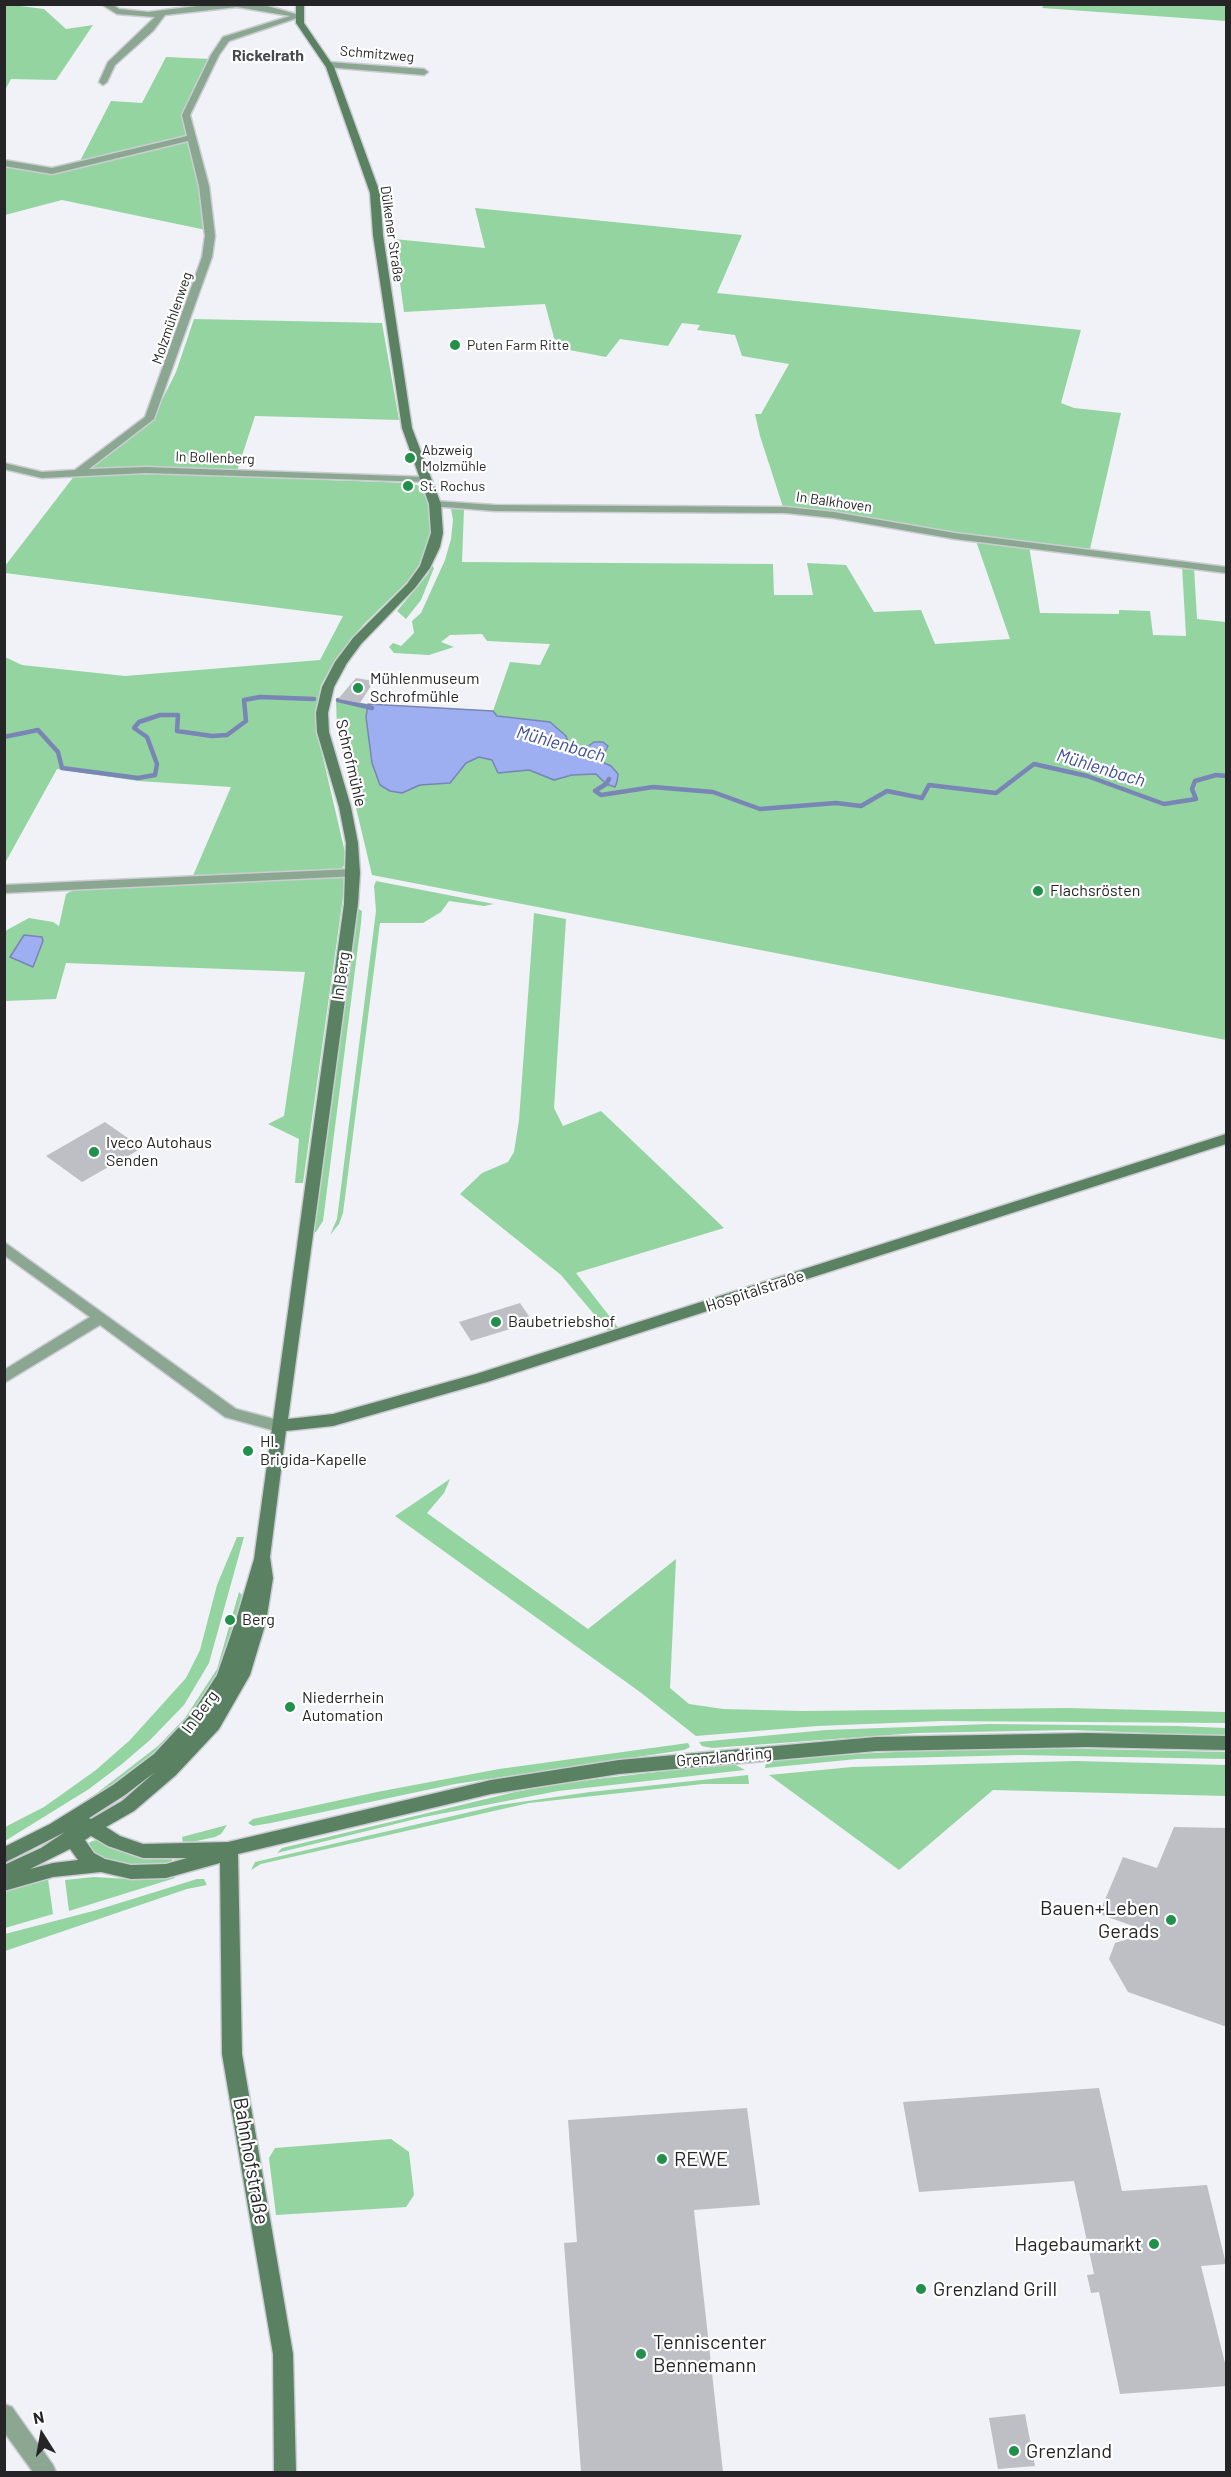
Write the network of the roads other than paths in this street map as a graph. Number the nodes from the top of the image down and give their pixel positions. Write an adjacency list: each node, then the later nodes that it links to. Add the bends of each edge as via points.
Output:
1 (105, 4): 4 (street, via 131,14)
2 (237, 4): 4 (street); 5 (street)
3 (300, 4): 5 (main road)
4 (162, 14): 8 (street, via 111,64)
5 (298, 16): 6 (main road, Dülkener Straße); 9 (street, Molzmühlenweg, via 223,41 186,115)
6 (329, 64): 7 (street, Schmitzweg); 13 (main road, Dülkener Straße, via 375,194 407,428)
7 (424, 72)
8 (103, 82)
9 (192, 137): 10 (street, via 52,171); 12 (street, Molzmühlenweg, via 204,186 210,236 203,267 149,419)
10 (4, 163)
11 (4, 466): 12 (street, In Bollenberg, via 42,475)
12 (79, 472): 13 (street, In Bollenberg, via 147,470)
13 (426, 480): 14 (main road, Dülkener Straße)
14 (435, 504): 15 (street, In Balkhoven, via 786,510); 16 (main road, Schrofmühle, via 437,533 426,566 341,662 328,687 322,713 323,732 352,843)
15 (1227, 570)
16 (353, 873): 17 (street); 22 (main road, In Berg)
17 (4, 889)
18 (1227, 1140): 22 (main road, Hospitalstraße, via 481,1378 333,1420)
19 (4, 1247): 20 (street)
20 (100, 1318): 21 (street); 22 (street, via 231,1413)
21 (4, 1378)
22 (279, 1426): 23 (main road, In Berg)
23 (262, 1557): 25 (main road, In Berg, via 225,1677 199,1717 160,1759); 26 (main road, In Berg, via 265,1578 257,1622 230,1697 213,1724 170,1770 128,1806)
24 (1227, 1743): 28 (main road, Grenzlandring, via 887,1743 619,1767 491,1787)
25 (73, 1820): 26 (main road, Grenzlandring); 27 (main road); 29 (main road)
26 (94, 1827): 27 (main road); 28 (main road, Grenzlandring, via 114,1841 143,1851)
27 (75, 1838): 30 (main road, Grenzlandring, via 88,1858); 31 (main road)
28 (229, 1850): 30 (main road, Grenzlandring, via 209,1860 166,1871 131,1872); 35 (main road, Bahnhofstraße, via 232,2054 284,2354)
29 (4, 1856)
30 (101, 1865): 32 (main road, via 53,1870)
31 (4, 1873)
32 (4, 1884)
33 (4, 2414): 34 (street)
34 (45, 2472)
35 (285, 2472)

